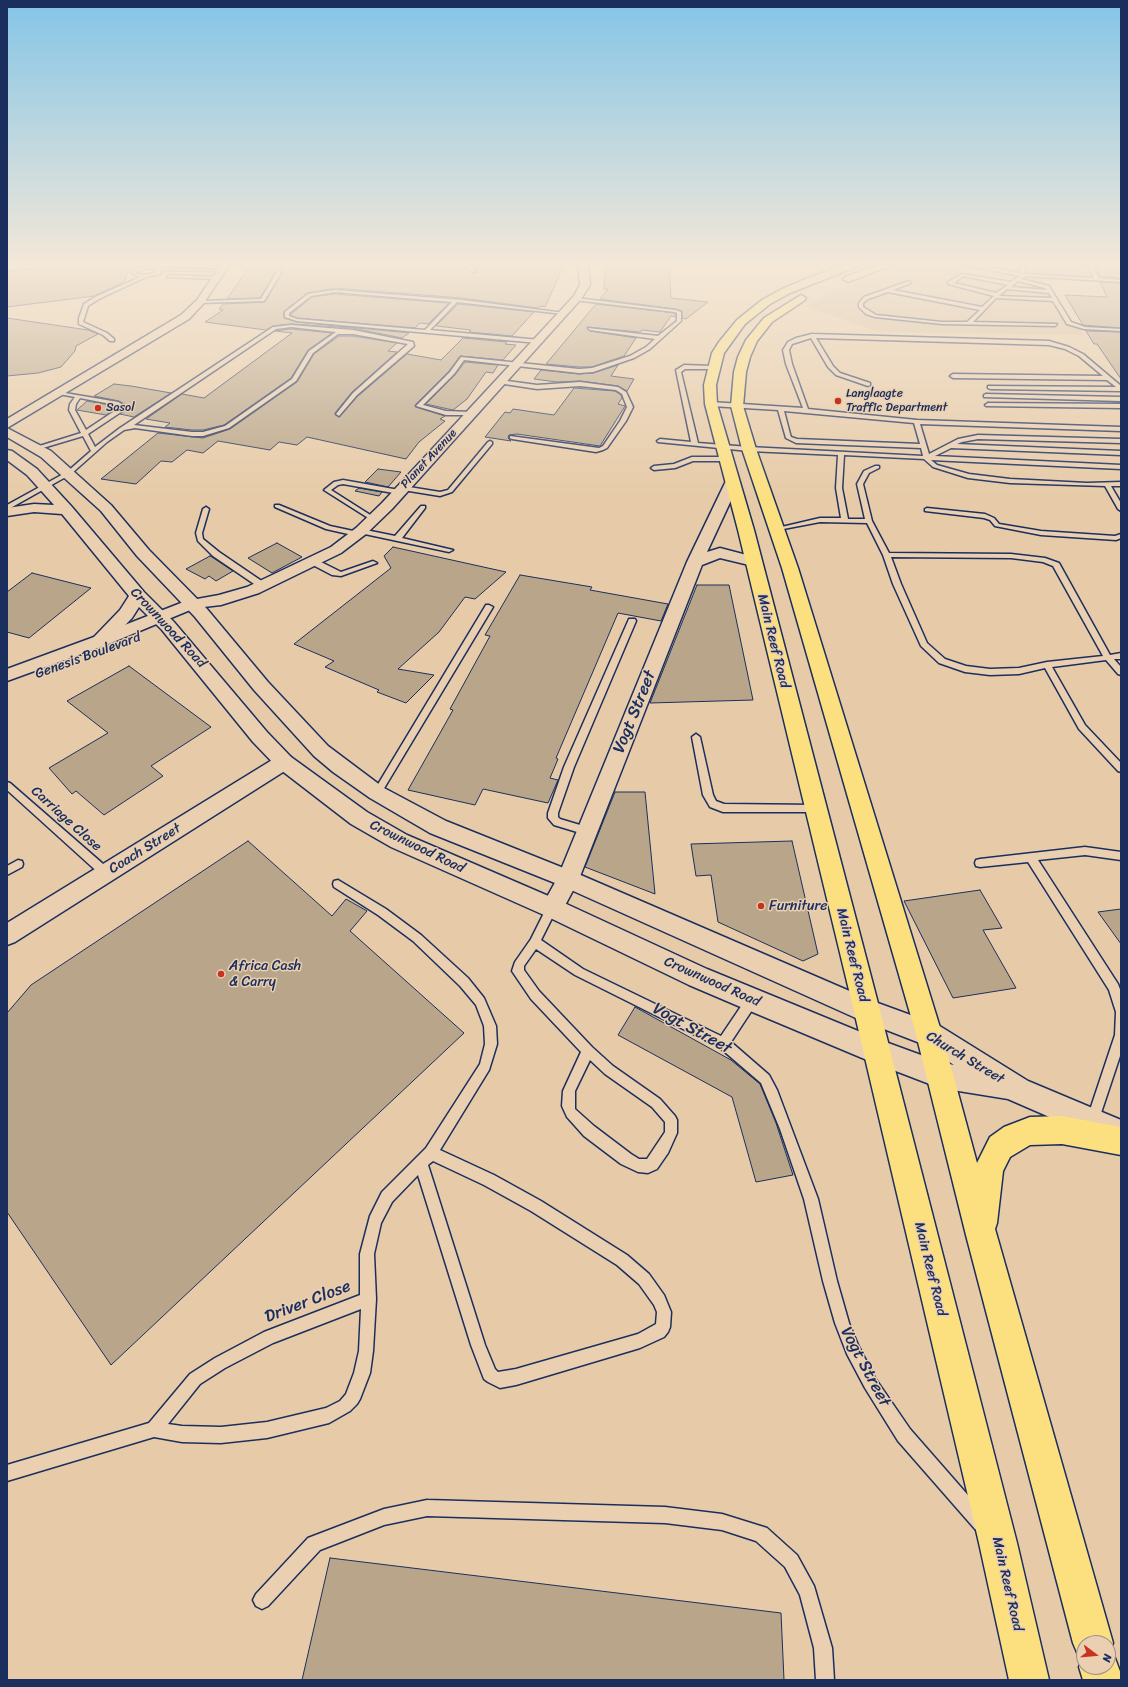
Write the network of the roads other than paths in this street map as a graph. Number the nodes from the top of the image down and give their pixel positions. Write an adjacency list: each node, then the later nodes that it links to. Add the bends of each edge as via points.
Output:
1 (538, 341): 12 (street, Planet Avenue)
2 (147, 342): 20 (street)
3 (254, 342): 34 (lane)
4 (326, 342): 34 (lane, via 311,352 294,380 227,427 203,434 192,434)
5 (407, 342): 30 (lane, via 411,346 355,394)
6 (655, 342): 12 (lane, via 632,357 593,370 573,371)
7 (724, 342): 13 (main road, Main Reef Road)
8 (752, 342): 26 (main road, via 740,372)
9 (794, 342): 29 (lane, via 786,350)
10 (816, 342): 17 (lane, via 838,374)
11 (1006, 342): 15 (lane, via 1049,343 1074,351)
12 (517, 364): 16 (street, Planet Avenue); 31 (lane, via 463,358 452,373 419,406 446,413)
13 (713, 368): 24 (main road, Main Reef Road, via 710,385); 42 (lane, via 684,367 678,371)
14 (952, 376): 15 (lane)
15 (1109, 378): 19 (lane)
16 (500, 382): 31 (street, Planet Avenue); 38 (lane, via 537,388 580,384 618,389 624,393 630,408 605,447 601,449)
17 (868, 384)
18 (990, 387): 19 (lane)
19 (1121, 389)
20 (61, 393): 21 (lane); 33 (street)
21 (78, 396): 37 (lane, via 72,410); 37 (lane, via 122,406 122,409)
22 (986, 396): 23 (lane)
23 (1121, 398)
24 (711, 404): 26 (lane); 48 (main road, Main Reef Road)
25 (988, 405): 27 (lane)
26 (737, 406): 28 (lane); 46 (main road)
27 (1121, 406)
28 (780, 408): 29 (lane); 43 (lane, via 789,438 796,442)
29 (806, 410): 32 (lane)
30 (339, 414)
31 (471, 414): 61 (street, Planet Avenue)
32 (917, 422): 35 (lane); 43 (lane)
33 (7, 424)
34 (126, 427): 47 (lane)
35 (1121, 429)
36 (7, 432): 45 (main road, Crownwood Road)
37 (84, 434): 45 (lane); 47 (lane)
38 (512, 437)
39 (660, 441): 42 (lane)
40 (1121, 441): 44 (lane, via 968,437)
41 (490, 443): 61 (lane, via 450,491 440,494)
42 (695, 444): 48 (lane)
43 (923, 446): 52 (lane)
44 (950, 446): 51 (lane); 52 (lane)
45 (36, 448): 56 (main road, Crownwood Road)
46 (749, 449): 48 (lane); 49 (lane); 74 (main road)
47 (94, 450): 56 (lane)
48 (723, 453): 55 (lane, via 692,458 675,466); 57 (main road, Main Reef Road)
49 (841, 453): 52 (lane); 71 (lane, via 839,488)
50 (7, 454): 60 (main road, Crownwood Road, via 32,472)
51 (1121, 454)
52 (927, 458): 54 (lane); 59 (lane, via 936,466 987,479)
53 (877, 467): 72 (lane, via 866,472 860,484)
54 (1121, 467)
55 (654, 468)
56 (68, 473): 60 (lane); 87 (main road, Crownwood Road, via 106,508 143,553)
57 (732, 483): 73 (main road, Main Reef Road); 82 (street, Vogt Street)
58 (1121, 484): 59 (lane)
59 (1107, 485): 66 (lane)
60 (45, 486): 64 (lane); 67 (main road, Crownwood Road)
61 (401, 490): 70 (street, Planet Avenue); 70 (lane, via 343,482 336,483 327,490)
62 (277, 506): 75 (lane, via 320,525)
63 (423, 507): 77 (lane)
64 (7, 508)
65 (206, 509): 84 (lane, via 199,533 200,540)
66 (1121, 509)
67 (67, 510): 69 (main road, via 34,508); 85 (main road, Crownwood Road)
68 (927, 510): 76 (lane, via 985,516 997,525 1041,532 1116,538)
69 (7, 512)
70 (373, 519): 75 (street, Planet Avenue)
71 (845, 520): 72 (lane); 74 (lane, via 820,520)
72 (869, 521): 79 (lane)
73 (746, 530): 74 (main road); 80 (main road, Main Reef Road)
74 (775, 530): 118 (main road, via 790,568)
75 (359, 532): 77 (lane); 81 (street, Planet Avenue, via 336,550)
76 (1121, 536)
77 (397, 539): 78 (lane)
78 (449, 550)
79 (887, 555): 92 (lane, via 1011,556 1045,560 1056,565); 93 (lane, via 924,644 942,661 965,669 990,672 1019,671)
80 (753, 561): 82 (street, via 720,553); 102 (main road, Main Reef Road)
81 (314, 562): 83 (lane, via 341,574); 84 (street, Planet Avenue)
82 (695, 562): 103 (street, Vogt Street)
83 (373, 563)
84 (263, 586): 87 (street, Planet Avenue)
85 (138, 596): 89 (main road, Crownwood Road); 90 (main road, via 126,614)
86 (489, 607): 101 (lane)
87 (196, 608): 89 (street, Planet Avenue); 101 (main road, Crownwood Road, via 261,686 321,751)
88 (632, 621): 103 (lane, via 569,767 553,813 553,818 557,822)
89 (164, 622): 90 (street, Genesis Boulevard); 96 (street, Genesis Boulevard); 98 (main road, Crownwood Road)
90 (100, 642): 95 (street, Genesis Boulevard)
91 (1121, 656): 92 (lane)
92 (1108, 658): 93 (lane); 94 (lane)
93 (1047, 665): 99 (lane, via 1082,727)
94 (1121, 672)
95 (7, 675)
96 (7, 686)
97 (696, 737): 102 (lane, via 708,795 713,804 723,808)
98 (284, 762): 109 (street, Coach Street); 112 (main road, Crownwood Road, via 359,818 399,841)
99 (1121, 769)
100 (7, 785): 109 (lane, Carriage Close)
101 (377, 793): 110 (main road, Crownwood Road, via 438,827)
102 (816, 809): 116 (main road, Main Reef Road)
103 (588, 831): 110 (street, Vogt Street)
104 (1121, 856): 105 (lane, via 1085,851)
105 (1030, 857): 106 (lane); 117 (lane, via 1114,988)
106 (980, 863)
107 (18, 864): 108 (lane)
108 (7, 871)
109 (106, 873): 113 (street, Coach Street)
110 (568, 879): 112 (street, Vogt Street); 116 (main road, Crownwood Road)
111 (338, 884): 127 (lane, via 382,912 442,960 480,1002 490,1026 491,1044 485,1066)
112 (552, 908): 114 (lane, Vogt Street); 115 (main road, Crownwood Road)
113 (7, 935)
114 (535, 942): 119 (lane, Vogt Street, via 579,972); 120 (lane, via 519,965 518,971 535,995)
115 (752, 1000): 119 (lane); 121 (main road, Crownwood Road)
116 (867, 1011): 118 (main road, Church Street); 121 (main road, Main Reef Road)
117 (1121, 1012): 124 (lane, via 1121,1035)
118 (930, 1034): 122 (main road); 123 (main road, Church Street)
119 (723, 1043): 132 (lane, Vogt Street, via 761,1075 771,1090 811,1199 842,1323 870,1383 904,1435)
120 (588, 1050): 120 (lane, via 609,1070 656,1103 671,1120 671,1133 652,1164 638,1165 626,1159 589,1131 571,1113 568,1106 569,1091)
121 (876, 1051): 122 (main road, Church Street); 132 (main road, Main Reef Road)
122 (940, 1075): 123 (main road, Church Street); 128 (main road)
123 (1018, 1090): 124 (main road, Church Street)
124 (1092, 1122): 125 (main road, Church Street)
125 (1121, 1134)
126 (1121, 1141): 128 (main road, via 1062,1130 1030,1131 1014,1137 1000,1147 989,1168)
127 (426, 1158): 127 (lane, via 496,1183 622,1260 644,1279 659,1300 664,1312 663,1327 659,1332 640,1341 516,1377 500,1380 492,1377 478,1345); 129 (lane, via 387,1197 375,1221 367,1254)
128 (981, 1235): 134 (main road)
129 (369, 1299): 130 (lane, Driver Close, via 269,1337 220,1363 195,1379); 130 (lane, Driver Close, via 362,1373 352,1399 345,1406 329,1415 266,1430 221,1435 182,1434)
130 (154, 1428): 131 (lane, Driver Close)
131 (7, 1473)
132 (998, 1542): 136 (main road, Main Reef Road)
133 (262, 1600): 135 (lane, via 314,1544 384,1517 427,1508 665,1515 722,1522 761,1534 791,1561 808,1592 822,1648)
134 (1091, 1635)
135 (825, 1680)
136 (1029, 1680)

